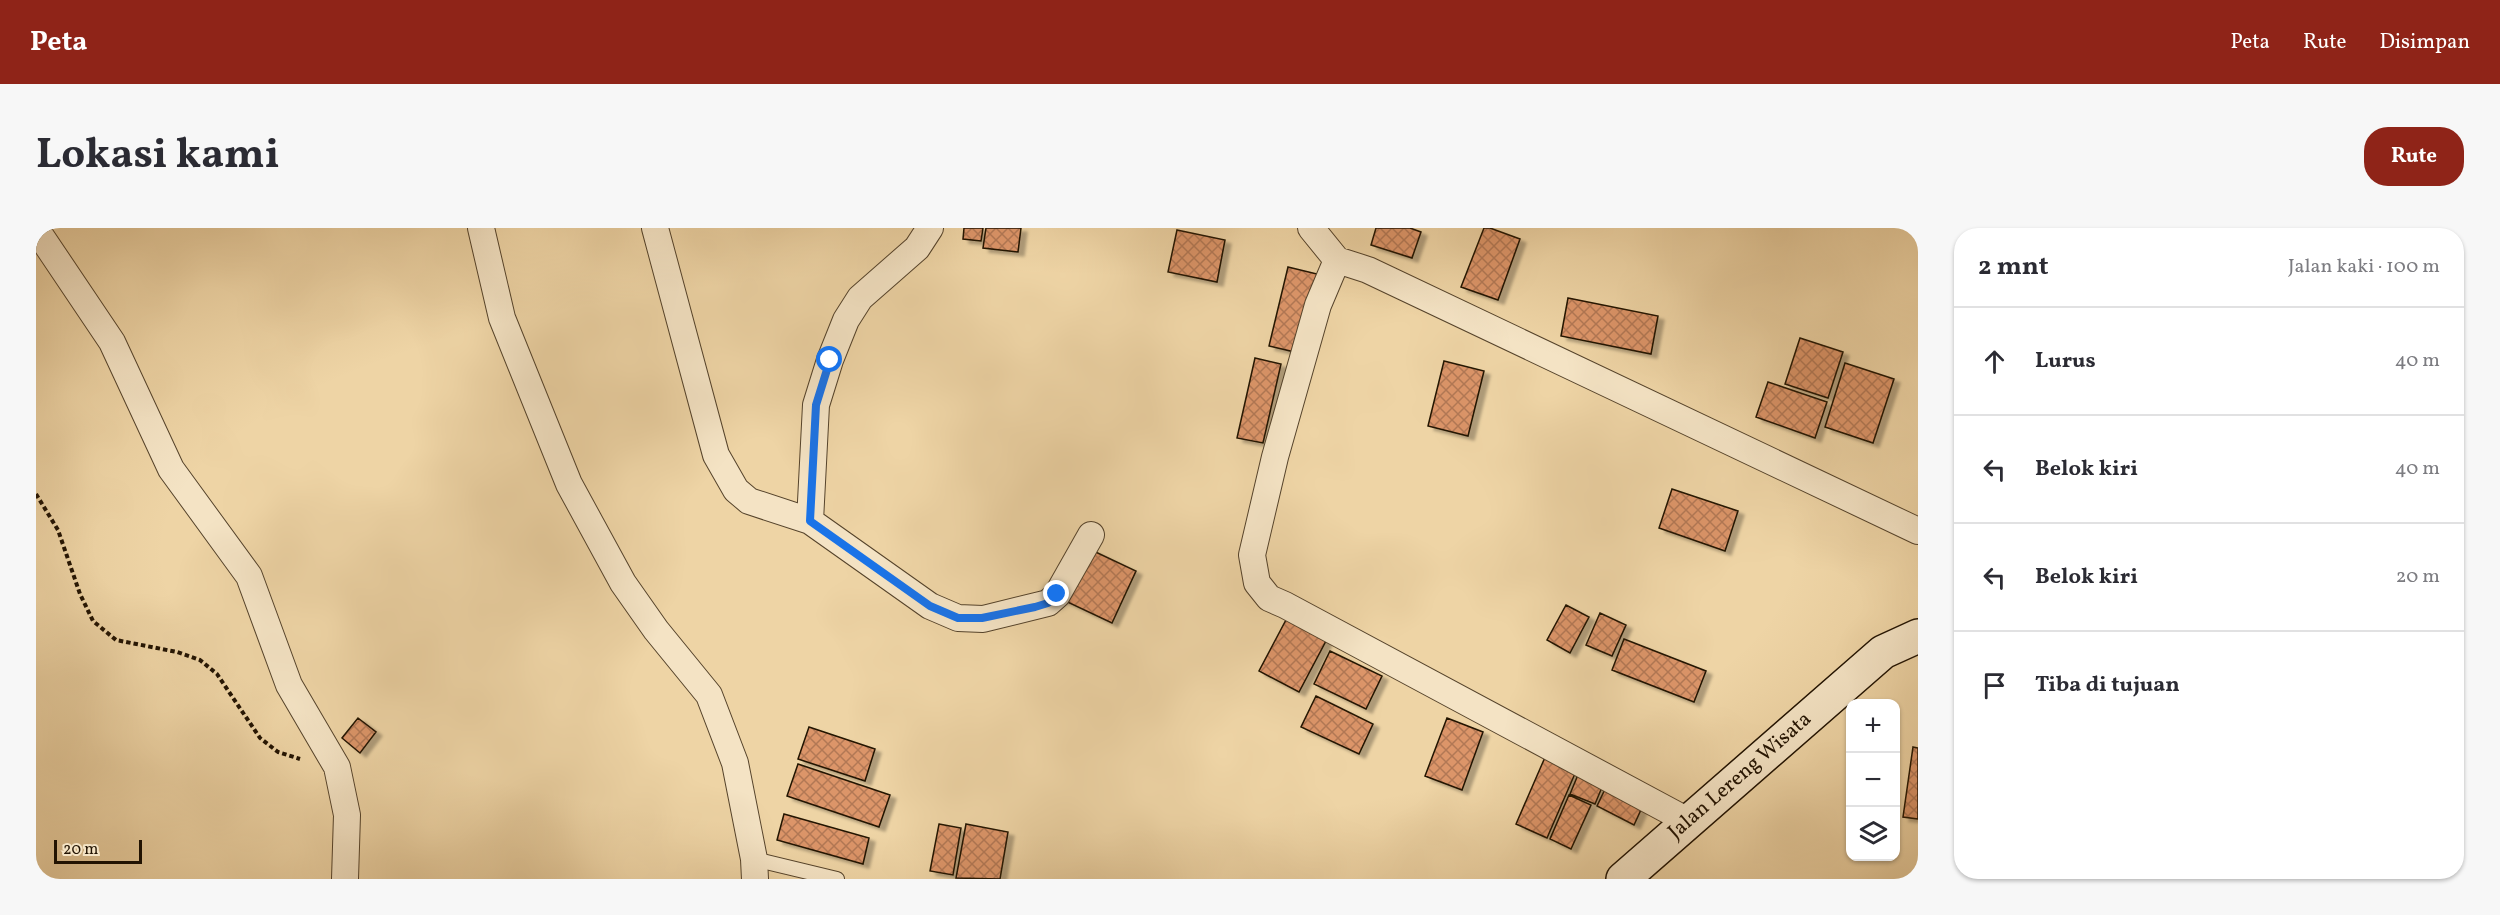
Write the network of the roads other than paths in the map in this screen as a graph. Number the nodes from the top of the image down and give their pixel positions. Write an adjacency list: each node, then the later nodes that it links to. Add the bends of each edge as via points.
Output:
1 (481, 228): 12 (street, via 502,318 569,484 624,583 709,695 735,763)
2 (656, 228): 7 (street, via 716,455 736,490 749,501)
3 (930, 228): 7 (street, via 917,248 860,298 846,320 816,405)
4 (1311, 228): 6 (street)
5 (36, 230): 13 (street, via 112,342 171,469 249,576 289,686 337,766 347,815)
6 (1337, 260): 8 (street, via 1368,270); 11 (street, via 1318,305 1275,457 1252,555 1257,583 1269,598)
7 (810, 521): 9 (street, via 930,606 958,618 982,618 1048,603)
8 (1918, 531)
9 (1091, 535)
10 (1918, 636): 11 (main road, Jalan Lereng Wisata, via 1883,652)
11 (1688, 821): 15 (main road, Jalan Lereng Wisata)
12 (755, 869): 14 (lane)
13 (345, 879)
14 (837, 879)
15 (1623, 879)

